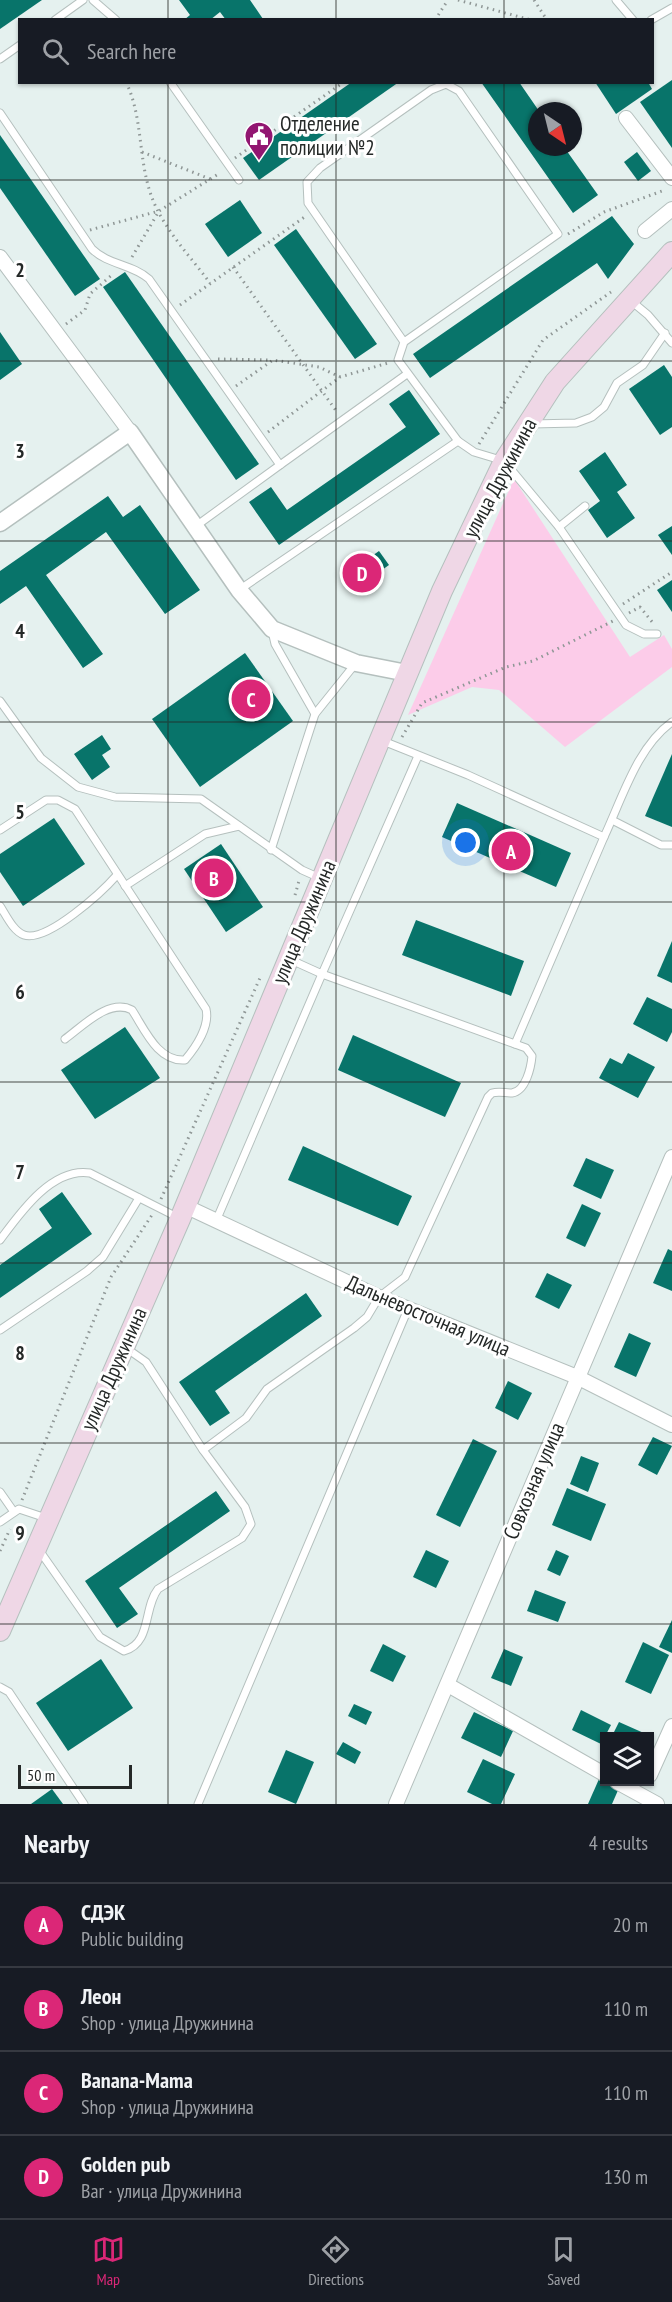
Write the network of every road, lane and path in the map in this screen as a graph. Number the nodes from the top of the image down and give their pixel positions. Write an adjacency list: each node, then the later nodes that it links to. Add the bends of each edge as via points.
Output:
1 (83, 0): 8 (lane)
2 (93, 0): 9 (lane)
3 (448, 0): 10 (path)
4 (458, 0): 11 (path)
5 (534, 0): 12 (path)
6 (616, 0): 13 (lane)
7 (672, 8): 14 (lane)
8 (59, 18)
9 (115, 18)
10 (436, 18)
11 (524, 18)
12 (546, 18)
13 (631, 18)
14 (654, 18)
15 (18, 46): 16 (lane)
16 (0, 59)
17 (127, 84): 22 (path, via 135,100)
18 (171, 84): 23 (lane)
19 (341, 84): 23 (path)
20 (0, 113): 32 (lane)
21 (626, 118): 24 (street)
22 (141, 152): 25 (path); 29 (path, via 151,196)
23 (228, 165): 25 (path); 26 (lane)
24 (672, 178)
25 (210, 179): 29 (path)
26 (239, 180)
27 (672, 188): 33 (path, via 603,212 564,237)
28 (672, 209): 31 (street)
29 (159, 211): 32 (path); 36 (path, via 134,255); 38 (path)
30 (313, 211): 33 (lane, via 305,192 314,173 431,90 446,84 459,91); 37 (path); 43 (lane)
31 (645, 231)
32 (80, 233): 36 (lane, via 97,254)
33 (558, 234): 43 (lane)
34 (672, 252): 39 (main road, улица Дружинина)
35 (0, 257): 41 (street)
36 (122, 266): 40 (lane, via 149,279); 41 (path, via 90,294 85,310)
37 (233, 267): 38 (path); 48 (path)
38 (210, 283): 40 (path)
39 (624, 292): 42 (lane); 54 (main road, улица Дружинина); 58 (path, via 543,340)
40 (171, 312): 45 (lane)
41 (54, 331): 55 (street)
42 (665, 333): 44 (lane); 54 (lane, via 643,365 617,383 604,406 592,417 576,423)
43 (404, 342): 47 (lane)
44 (672, 343)
45 (204, 359): 46 (path); 51 (lane)
46 (273, 360): 48 (path); 51 (path)
47 (398, 360): 49 (lane); 50 (path)
48 (302, 364): 50 (path); 52 (path)
49 (408, 374): 53 (lane); 57 (lane)
50 (340, 377): 52 (path)
51 (228, 392): 56 (lane)
52 (322, 392): 53 (path); 56 (path)
53 (343, 420): 60 (lane)
54 (526, 424): 59 (main road, улица Дружинина)
55 (130, 432): 62 (street); 63 (street)
56 (260, 438): 60 (lane)
57 (458, 441): 58 (lane); 66 (lane)
58 (474, 452): 59 (lane)
59 (504, 461): 64 (lane); 73 (main road, улица Дружинина)
60 (280, 465): 63 (lane)
61 (585, 506): 64 (lane)
62 (0, 523)
63 (196, 526): 66 (street)
64 (559, 527): 67 (lane)
65 (672, 572): 67 (path)
66 (239, 590): 70 (street)
67 (614, 610): 68 (lane)
68 (620, 618): 69 (path, via 640,607); 71 (lane, via 631,630); 77 (path, via 533,661 506,667 422,703)
69 (655, 625)
70 (272, 629): 72 (street); 75 (lane, via 275,644)
71 (657, 634)
72 (356, 663): 73 (street); 75 (lane)
73 (407, 673): 77 (main road, улица Дружинина)
74 (0, 701): 80 (lane, via 41,758 78,787 115,797 201,799)
75 (315, 714): 84 (lane)
76 (672, 722): 79 (lane, via 658,732 642,756)
77 (389, 744): 78 (lane); 86 (main road, улица Дружинина)
78 (418, 756): 82 (lane); 90 (lane)
79 (612, 820): 82 (lane); 83 (lane, via 661,845)
80 (239, 826): 84 (lane); 87 (lane, via 205,834)
81 (0, 830): 85 (lane, via 46,800 58,801 75,809)
82 (604, 837): 92 (lane)
83 (672, 845)
84 (271, 850): 86 (lane)
85 (117, 875): 87 (lane); 88 (lane, via 100,894 36,935 24,935 15,928)
86 (322, 879): 89 (main road, улица Дружинина)
87 (125, 886): 91 (lane, via 206,1009 206,1024 185,1060 166,1056 158,1049 126,1007 104,1011)
88 (0, 906)
89 (289, 959): 90 (lane); 95 (main road, улица Дружинина)
90 (322, 974): 92 (lane); 96 (lane)
91 (65, 1039)
92 (514, 1044): 98 (lane, via 526,1048 532,1056 522,1087 517,1092 492,1093 488,1097 405,1277)
93 (672, 1157): 102 (street, Совхозная улица)
94 (139, 1198): 95 (lane); 97 (lane, via 80,1171 32,1199); 100 (lane, via 103,1257)
95 (182, 1212): 96 (street, Дальневосточная улица); 101 (main road, улица Дружинина)
96 (216, 1221): 98 (street, Дальневосточная улица)
97 (0, 1240)
98 (380, 1297): 99 (street, Дальневосточная улица); 104 (lane, via 367,1317 267,1389 246,1418)
99 (408, 1309): 102 (street, Дальневосточная улица); 119 (lane)
100 (0, 1330)
101 (124, 1347): 104 (lane, via 146,1362); 107 (main road, улица Дружинина)
102 (577, 1377): 103 (street, Дальневосточная улица); 111 (street, Совхозная улица)
103 (672, 1425)
104 (203, 1450): 109 (lane, via 245,1507 251,1524 242,1538 158,1589 149,1599 146,1629 130,1650 119,1649 100,1637)
105 (0, 1492): 106 (lane)
106 (14, 1512): 107 (lane, via 19,1509); 108 (lane)
107 (47, 1518): 109 (main road, улица Дружинина)
108 (0, 1522)
109 (37, 1548): 110 (main road, улица Дружинина)
110 (0, 1631)
111 (448, 1685): 115 (street); 120 (street, Совхозная улица)
112 (0, 1687): 118 (lane, via 9,1692)
113 (672, 1726): 114 (street)
114 (654, 1766)
115 (600, 1772)
116 (622, 1786): 117 (street)
117 (638, 1799): 121 (street)
118 (84, 1804)
119 (198, 1804)
120 (396, 1804)
121 (657, 1804)

